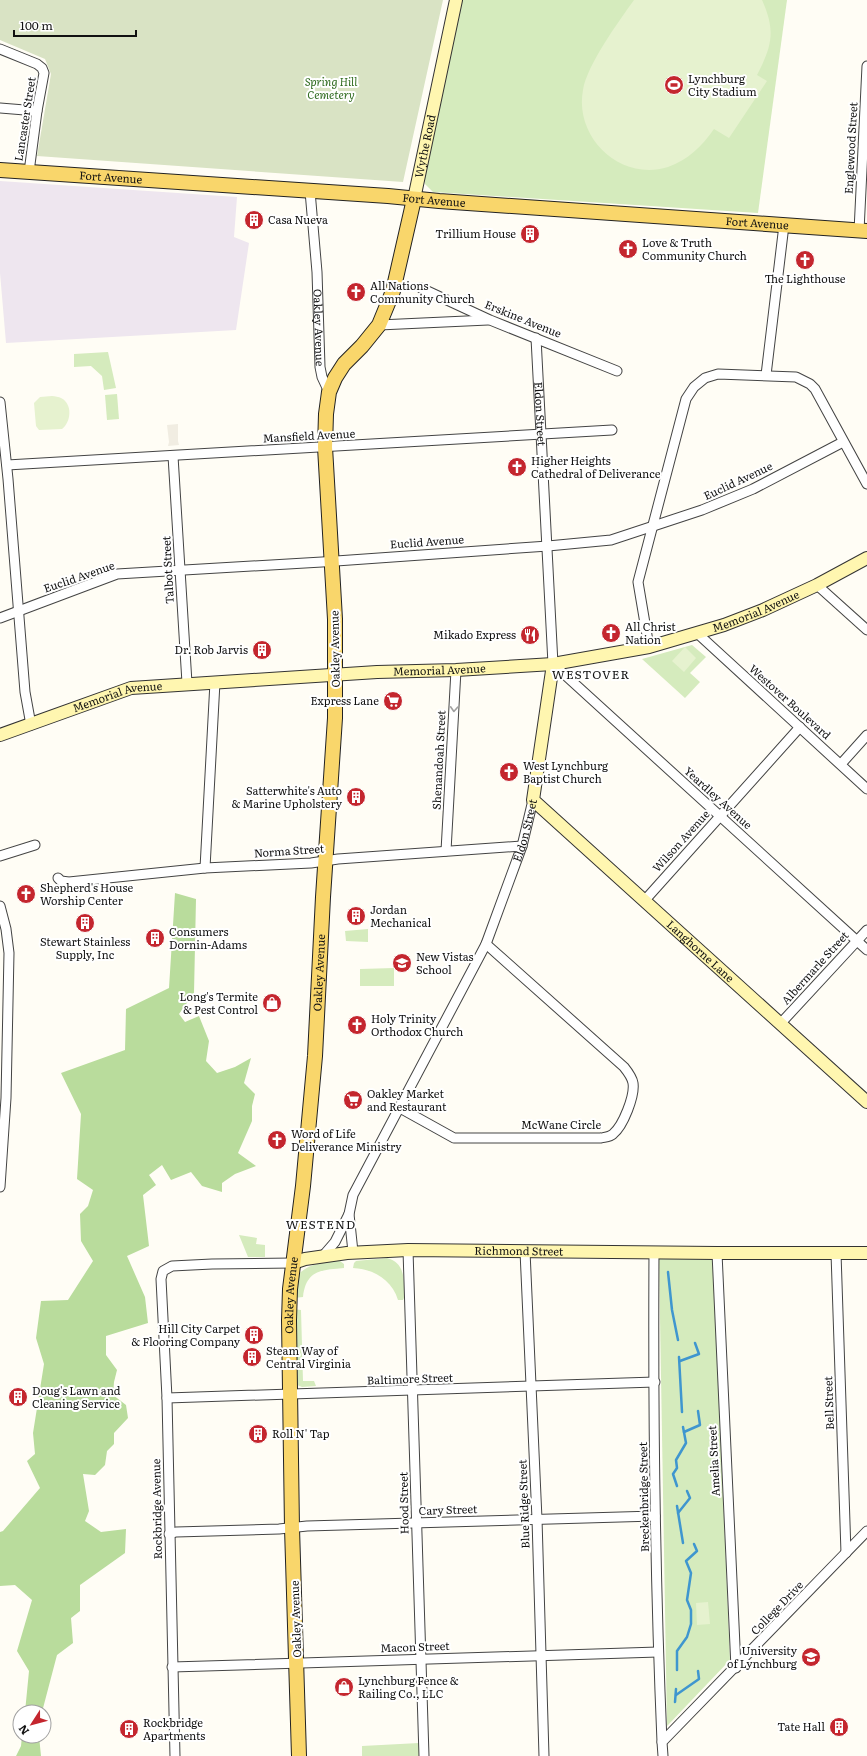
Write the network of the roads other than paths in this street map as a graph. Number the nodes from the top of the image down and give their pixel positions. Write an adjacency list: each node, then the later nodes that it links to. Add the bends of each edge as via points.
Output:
1 (456, 0): 10 (street, Wythe Road)
2 (0, 48): 6 (street, Lancaster Street, via 37,64 43,70 45,76)
3 (867, 66): 4 (street, Englewood Street)
4 (866, 89): 12 (street, Englewood Street)
5 (0, 108): 6 (street)
6 (37, 110): 8 (street, Lancaster Street)
7 (0, 170): 8 (main road, Fort Avenue)
8 (29, 172): 9 (main road, Fort Avenue)
9 (310, 191): 10 (main road, Fort Avenue); 19 (street, Oakley Avenue, via 320,367)
10 (414, 199): 11 (main road, Fort Avenue); 15 (main road, Wythe Road, via 393,291)
11 (784, 225): 12 (main road, Fort Avenue); 18 (street)
12 (863, 231)
13 (421, 288): 14 (street, Erskine Avenue)
14 (490, 320): 15 (street); 16 (street, Erskine Avenue)
15 (380, 325): 19 (main road, Wythe Road, via 344,364)
16 (536, 338): 17 (street, Erskine Avenue); 22 (street, Eldon Street)
17 (617, 371)
18 (766, 375): 23 (street, via 796,377 810,384); 28 (street, via 718,374 705,378 694,387 686,398)
19 (329, 392): 24 (main road, Oakley Avenue)
20 (0, 402): 26 (street)
21 (612, 430): 22 (street, Mansfield Avenue)
22 (541, 435): 24 (street, Mansfield Avenue); 29 (street, Eldon Street)
23 (843, 442): 27 (street); 28 (street, Euclid Avenue, via 753,488 702,510)
24 (326, 448): 25 (street, Mansfield Avenue); 31 (main road, Oakley Avenue)
25 (173, 456): 26 (street, Mansfield Avenue); 32 (street, Talbot Street)
26 (7, 465): 34 (street)
27 (867, 484)
28 (652, 527): 29 (street, Euclid Avenue, via 611,540); 38 (street, via 638,582)
29 (548, 546): 31 (street, Euclid Avenue); 39 (street, Eldon Street)
30 (867, 558): 33 (street, Memorial Avenue)
31 (331, 561): 32 (street, Euclid Avenue); 41 (main road, Oakley Avenue)
32 (180, 571): 34 (street, Euclid Avenue, via 117,574); 43 (street, Talbot Street)
33 (817, 585): 36 (street); 37 (street, Memorial Avenue, via 763,610)
34 (19, 611): 35 (street, Euclid Avenue); 44 (street, via 25,692)
35 (0, 618)
36 (867, 630)
37 (697, 633): 38 (street, Memorial Avenue); 45 (street, Westover Boulevard)
38 (649, 647): 39 (street, Memorial Avenue)
39 (553, 664): 40 (street, Memorial Avenue); 50 (street, Eldon Street); 51 (street, Yeardley Avenue)
40 (456, 670): 41 (street, Memorial Avenue); 54 (street, Shenandoah Street, one-way to 54)
41 (336, 674): 42 (street, Memorial Avenue); 56 (main road, Oakley Avenue)
42 (215, 682): 43 (street, Memorial Avenue); 57 (street)
43 (187, 683): 44 (street, Memorial Avenue, via 132,688)
44 (31, 725): 47 (street, Memorial Avenue)
45 (800, 727): 48 (street, Westover Boulevard); 51 (street, Wilson Avenue)
46 (867, 735): 48 (street)
47 (0, 736)
48 (841, 764): 49 (street, Westover Boulevard)
49 (867, 789)
50 (534, 800): 53 (street, Eldon Street); 59 (street, Langhorne Lane)
51 (720, 816): 59 (street, Wilson Avenue); 62 (street, Yeardley Avenue)
52 (35, 845): 55 (street)
53 (522, 846): 54 (street, Norma Street); 63 (street, Eldon Street)
54 (446, 852): 56 (street, Norma Street)
55 (0, 856)
56 (325, 861): 57 (street, Norma Street); 79 (main road, Oakley Avenue, via 316,1056)
57 (205, 868): 58 (street, Norma Street, via 69,882)
58 (58, 878)
59 (645, 900): 66 (street, Langhorne Lane)
60 (0, 906): 65 (street, via 6,929)
61 (867, 930): 62 (street, Albermarle Street)
62 (857, 941): 64 (street, Yeardley Avenue); 66 (street, Albermarle Street)
63 (486, 944): 68 (street, Eldon Street); 68 (street, McWane Circle, via 624,1067 632,1079 633,1091 622,1125 612,1135 601,1138 454,1138)
64 (867, 950)
65 (4, 954): 69 (street, via 6,1098)
66 (781, 1023): 67 (street, Langhorne Lane)
67 (867, 1102)
68 (400, 1108): 70 (street, Eldon Street, via 352,1195)
69 (0, 1187)
70 (349, 1214): 73 (street, Eldon Street); 78 (street, Eldon Street, via 334,1242)
71 (408, 1250): 72 (street, Richmond Street); 73 (street, Richmond Street); 83 (street, Hood Street)
72 (525, 1251): 74 (street, Richmond Street); 82 (street, Blue Ridge Street)
73 (353, 1252): 78 (street, Richmond Street)
74 (654, 1252): 75 (street, Richmond Street); 81 (street, Breckenbridge Street)
75 (717, 1253): 76 (street, Richmond Street); 98 (street, Amelia Street)
76 (836, 1253): 77 (street, Richmond Street); 92 (street, Bell Street)
77 (867, 1253)
78 (322, 1257): 79 (street, Richmond Street)
79 (293, 1263): 80 (street, Richmond Street); 84 (main road, Oakley Avenue, via 289,1320)
80 (172, 1266): 85 (street, Rockbridge Avenue, via 163,1271 162,1279)
81 (655, 1382): 82 (street, Baltimore Street); 86 (street, Breckenbridge Street)
82 (531, 1386): 83 (street, Baltimore Street); 87 (street, Blue Ridge Street)
83 (412, 1391): 84 (street, Baltimore Street); 88 (street, Hood Street)
84 (290, 1395): 85 (street, Baltimore Street); 89 (main road, Oakley Avenue)
85 (167, 1398): 91 (street, Rockbridge Avenue)
86 (655, 1516): 87 (street, Cary Street); 93 (street, Breckenbridge Street)
87 (537, 1519): 88 (street, Cary Street); 94 (street, Blue Ridge Street)
88 (416, 1523): 89 (street, Cary Street); 95 (street, Hood Street)
89 (292, 1528): 91 (street, Cary Street); 96 (main road, Oakley Avenue)
90 (867, 1531): 92 (street, College Drive)
91 (169, 1534): 97 (street, Rockbridge Avenue)
92 (846, 1553): 98 (street, College Drive)
93 (658, 1652): 94 (street, Macon Street); 99 (street, Breckenbridge Street)
94 (541, 1655): 95 (street, Macon Street); 103 (street, Blue Ridge Street)
95 (420, 1659): 96 (street, Macon Street); 102 (street, Hood Street)
96 (297, 1663): 97 (street, Macon Street); 101 (main road, Oakley Avenue)
97 (172, 1667): 100 (street, Rockbridge Avenue)
98 (736, 1668): 99 (street, College Drive)
99 (662, 1742): 104 (street)
100 (175, 1756)
101 (299, 1756)
102 (424, 1756)
103 (544, 1756)
104 (663, 1756)

